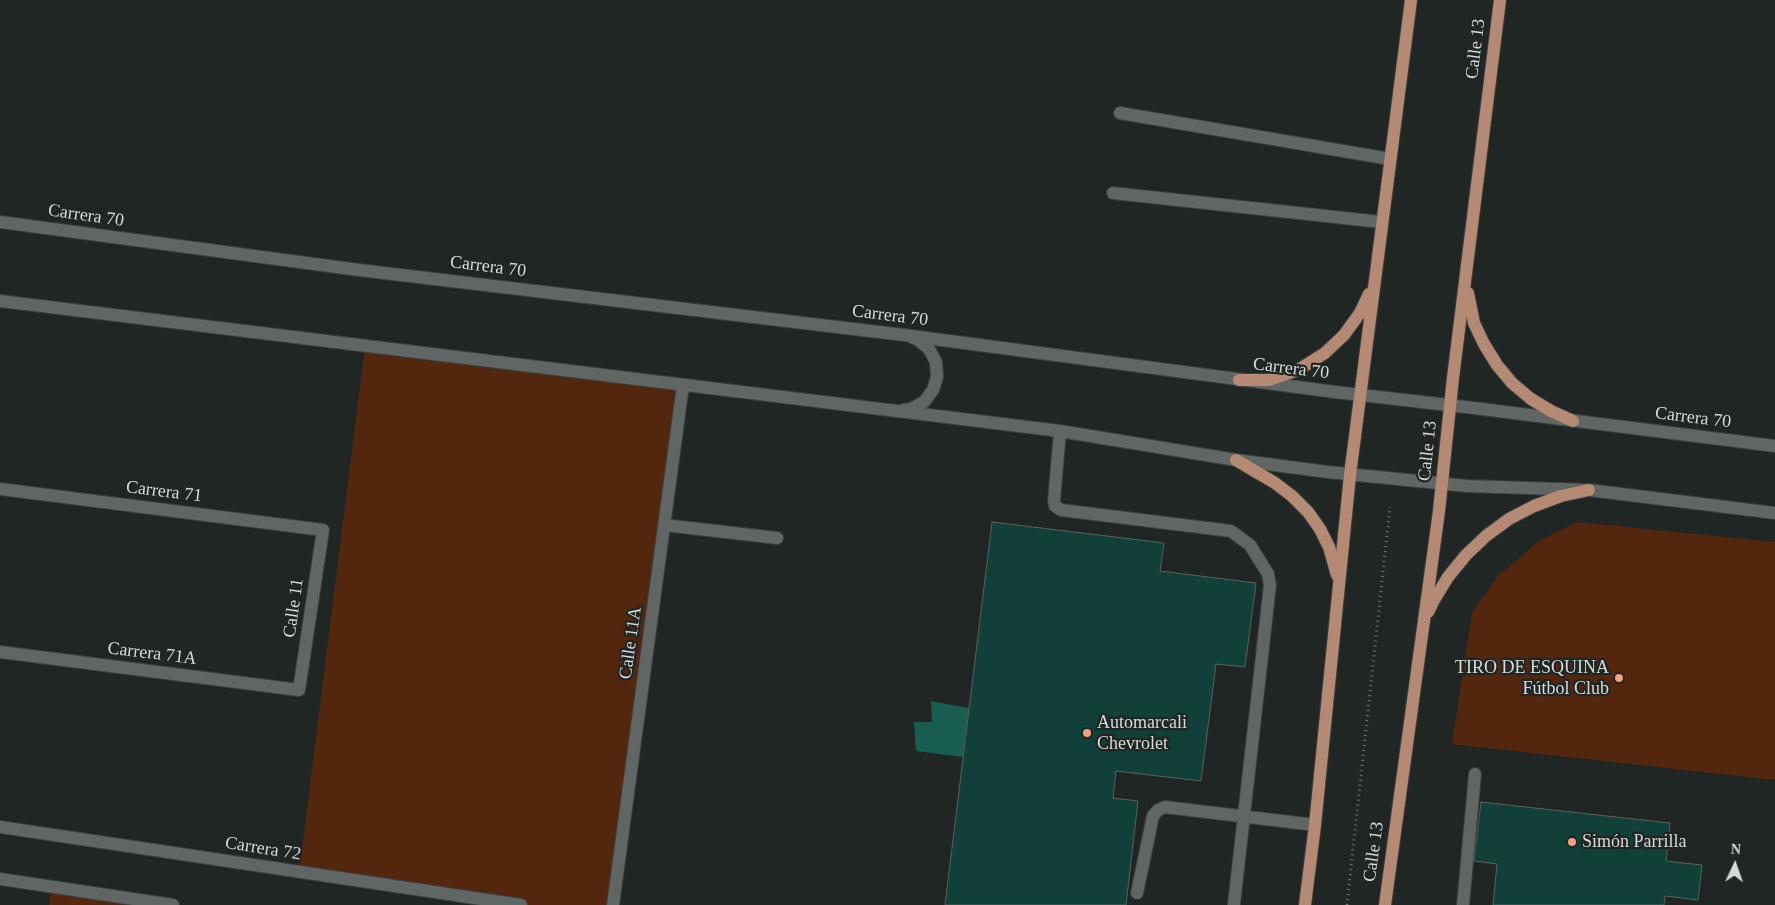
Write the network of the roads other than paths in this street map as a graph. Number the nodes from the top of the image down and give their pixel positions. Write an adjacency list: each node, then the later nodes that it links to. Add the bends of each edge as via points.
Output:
1 (1411, 0): 4 (main road)
2 (1500, 0): 9 (main road, Calle 13)
3 (1120, 113): 4 (street)
4 (1390, 159): 7 (main road)
5 (1113, 194): 7 (street)
6 (0, 222): 11 (street, Carrera 70, via 368,271)
7 (1381, 222): 8 (main road)
8 (1376, 262): 12 (main road, via 1372,288 1360,313 1325,353 1298,370 1269,380); 14 (main road)
9 (1466, 276): 15 (main road, Calle 13); 17 (main road, via 1474,323 1497,365 1530,399)
10 (0, 301): 13 (street)
11 (904, 335): 12 (street, Carrera 70); 16 (street, via 929,349 936,362 937,376 933,390 924,402 911,409)
12 (1239, 380): 14 (street, Carrera 70)
13 (683, 385): 16 (street); 26 (street, Calle 11A)
14 (1361, 396): 15 (street, Carrera 70); 21 (main road)
15 (1450, 405): 17 (street, Carrera 70); 22 (main road, Calle 13)
16 (896, 410): 18 (street)
17 (1573, 421): 19 (street, Carrera 70)
18 (1060, 431): 20 (street); 34 (street, via 1055,506 1061,510 1231,531 1250,545 1268,574 1270,585)
19 (1775, 446)
20 (1236, 460): 21 (street); 29 (main road, via 1275,483 1308,512 1329,547)
21 (1350, 475): 22 (street); 29 (main road)
22 (1442, 484): 24 (street); 30 (main road, Calle 13)
23 (0, 489): 27 (street, Carrera 71)
24 (1589, 490): 25 (street); 30 (main road, via 1534,506 1486,536 1448,577)
25 (1775, 513)
26 (664, 525): 28 (street); 42 (street, Calle 11A)
27 (323, 530): 32 (street, Calle 11)
28 (777, 538)
29 (1339, 586): 35 (main road)
30 (1422, 626): 44 (main road, Calle 13)
31 (0, 652): 32 (street, Carrera 71A)
32 (300, 690)
33 (1475, 774): 45 (street)
34 (1244, 816): 35 (street); 38 (street, via 1165,807 1158,810 1153,816); 39 (street)
35 (1316, 824): 43 (main road)
36 (0, 827): 41 (street, Carrera 72)
37 (0, 879): 40 (street)
38 (1137, 893)
39 (1234, 904)
40 (173, 905)
41 (521, 905)
42 (613, 905)
43 (1305, 905)
44 (1385, 905)
45 (1463, 905)

